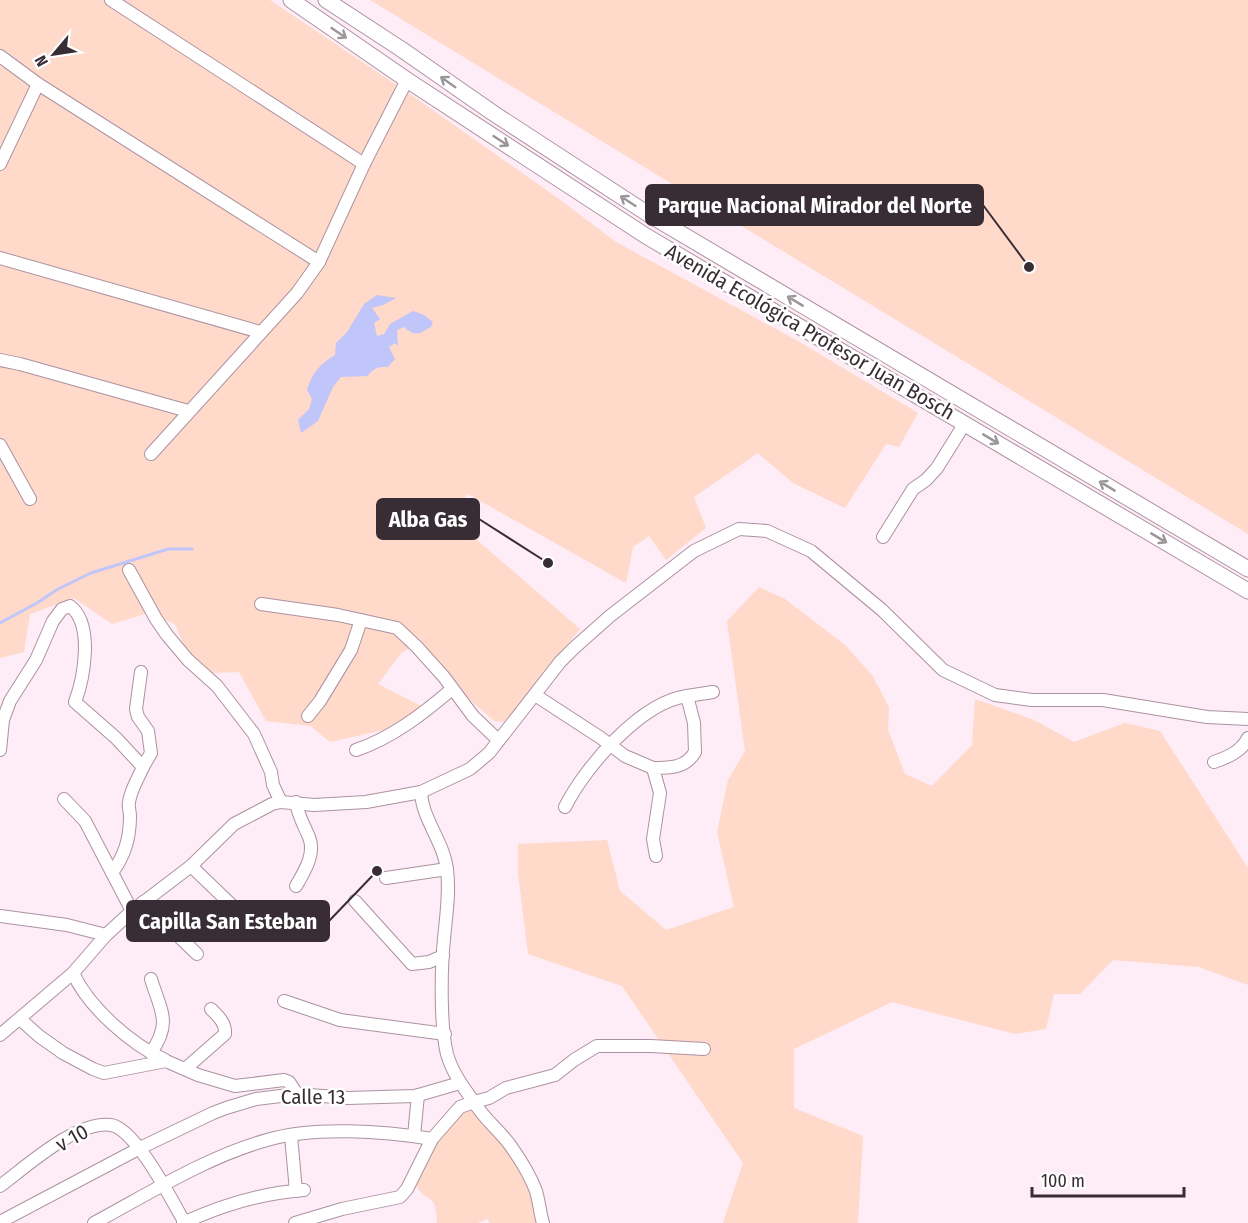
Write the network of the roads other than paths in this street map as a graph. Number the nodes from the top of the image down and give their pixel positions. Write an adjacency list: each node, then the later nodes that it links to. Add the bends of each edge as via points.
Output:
1 (111, 0): 8 (street)
2 (291, 0): 5 (street, Avenida Ecológica Profesor Juan Bosch, one-way to 5)
3 (326, 0): 19 (street, Avenida Ecológica Profesor Juan Bosch, one-way to 3, via 648,214)
4 (0, 56): 6 (street)
5 (407, 80): 8 (street); 14 (street, Avenida Ecológica Profesor Juan Bosch, one-way to 14, via 646,236)
6 (38, 84): 7 (street); 10 (street)
7 (0, 164)
8 (364, 164): 10 (street)
9 (0, 258): 11 (street)
10 (319, 262): 11 (street, via 297,293)
11 (260, 332): 13 (street)
12 (0, 360): 13 (street)
13 (188, 411): 16 (street)
14 (964, 423): 18 (street, via 937,468 913,489); 21 (street, Avenida Ecológica Profesor Juan Bosch, one-way to 21)
15 (0, 446): 17 (street)
16 (151, 454)
17 (30, 499)
18 (883, 537)
19 (1248, 569)
20 (129, 570): 42 (street, via 172,642 217,686 254,734)
21 (1248, 591)
22 (261, 604): 23 (street)
23 (361, 620): 25 (street, via 397,628); 29 (street, via 351,651)
24 (141, 672): 38 (street, via 136,709 148,731 151,753)
25 (452, 689): 33 (street, via 473,716); 36 (street, via 404,726)
26 (713, 692): 28 (street)
27 (535, 695): 30 (street, via 574,648 610,616 694,551 739,529 767,531 811,551 882,610 943,670 995,695 1032,700 1103,700 1207,717); 33 (street); 34 (street)
28 (687, 696): 34 (street, via 659,704); 39 (street, via 694,723 695,752 682,765)
29 (308, 716)
30 (1248, 719)
31 (1, 730): 35 (street); 38 (street, via 10,701 36,660 53,621 62,609 70,606 76,610 84,637 75,702)
32 (1248, 738): 37 (street, via 1234,754)
33 (500, 740): 40 (street, via 470,769)
34 (609, 745): 39 (street); 44 (street)
35 (0, 750)
36 (357, 750)
37 (1214, 762)
38 (143, 767): 48 (street, via 128,804 127,848)
39 (653, 768): 45 (street, via 660,793 653,839)
40 (421, 792): 43 (street, via 366,802); 47 (street, via 423,809)
41 (63, 798): 48 (street, via 85,821)
42 (282, 802): 43 (street); 46 (street, via 234,824)
43 (296, 802): 50 (street, via 311,845 307,867)
44 (565, 807)
45 (656, 856)
46 (191, 866): 52 (street); 55 (street)
47 (447, 869): 49 (street); 58 (street)
48 (112, 873): 53 (street)
49 (386, 878)
50 (296, 886)
51 (355, 901): 58 (street, via 412,964)
52 (143, 902): 53 (street); 57 (street)
53 (132, 911): 56 (street)
54 (0, 916): 56 (street)
55 (243, 916)
56 (106, 935): 59 (street)
57 (197, 954)
58 (443, 956): 64 (street)
59 (73, 973): 63 (street); 67 (street, via 89,999 128,1037)
60 (151, 979): 67 (street, via 164,1029)
61 (284, 1000): 64 (street, via 340,1020)
62 (211, 1009): 69 (street, via 223,1023 225,1034)
63 (21, 1019): 65 (street); 68 (street, via 63,1053 104,1073)
64 (445, 1034): 70 (street, via 447,1054)
65 (0, 1035)
66 (704, 1049): 73 (street, via 597,1046 555,1075 506,1088)
67 (151, 1053): 68 (street)
68 (166, 1061): 69 (street)
69 (185, 1069): 71 (street, via 235,1086 284,1080)
70 (460, 1083): 72 (street, Calle 13); 73 (street)
71 (297, 1094): 72 (street, Calle 13, via 348,1098); 77 (street, Calle 13, via 256,1100 213,1113)
72 (418, 1095): 75 (street)
73 (474, 1102): 76 (street, via 460,1107); 84 (street, via 526,1170)
74 (291, 1136): 75 (street, via 352,1132); 78 (street, via 241,1149); 82 (street, via 300,1190 234,1202)
75 (414, 1136): 76 (street)
76 (432, 1139): 83 (street, via 400,1197)
77 (140, 1148): 78 (street, v 10); 79 (street, v 10, via 113,1125 95,1125 73,1134); 80 (street, Calle 13)
78 (163, 1185): 81 (street); 82 (street, v 10)
79 (0, 1186)
80 (0, 1222)
81 (94, 1223)
82 (184, 1223)
83 (295, 1223)
84 (543, 1223)

